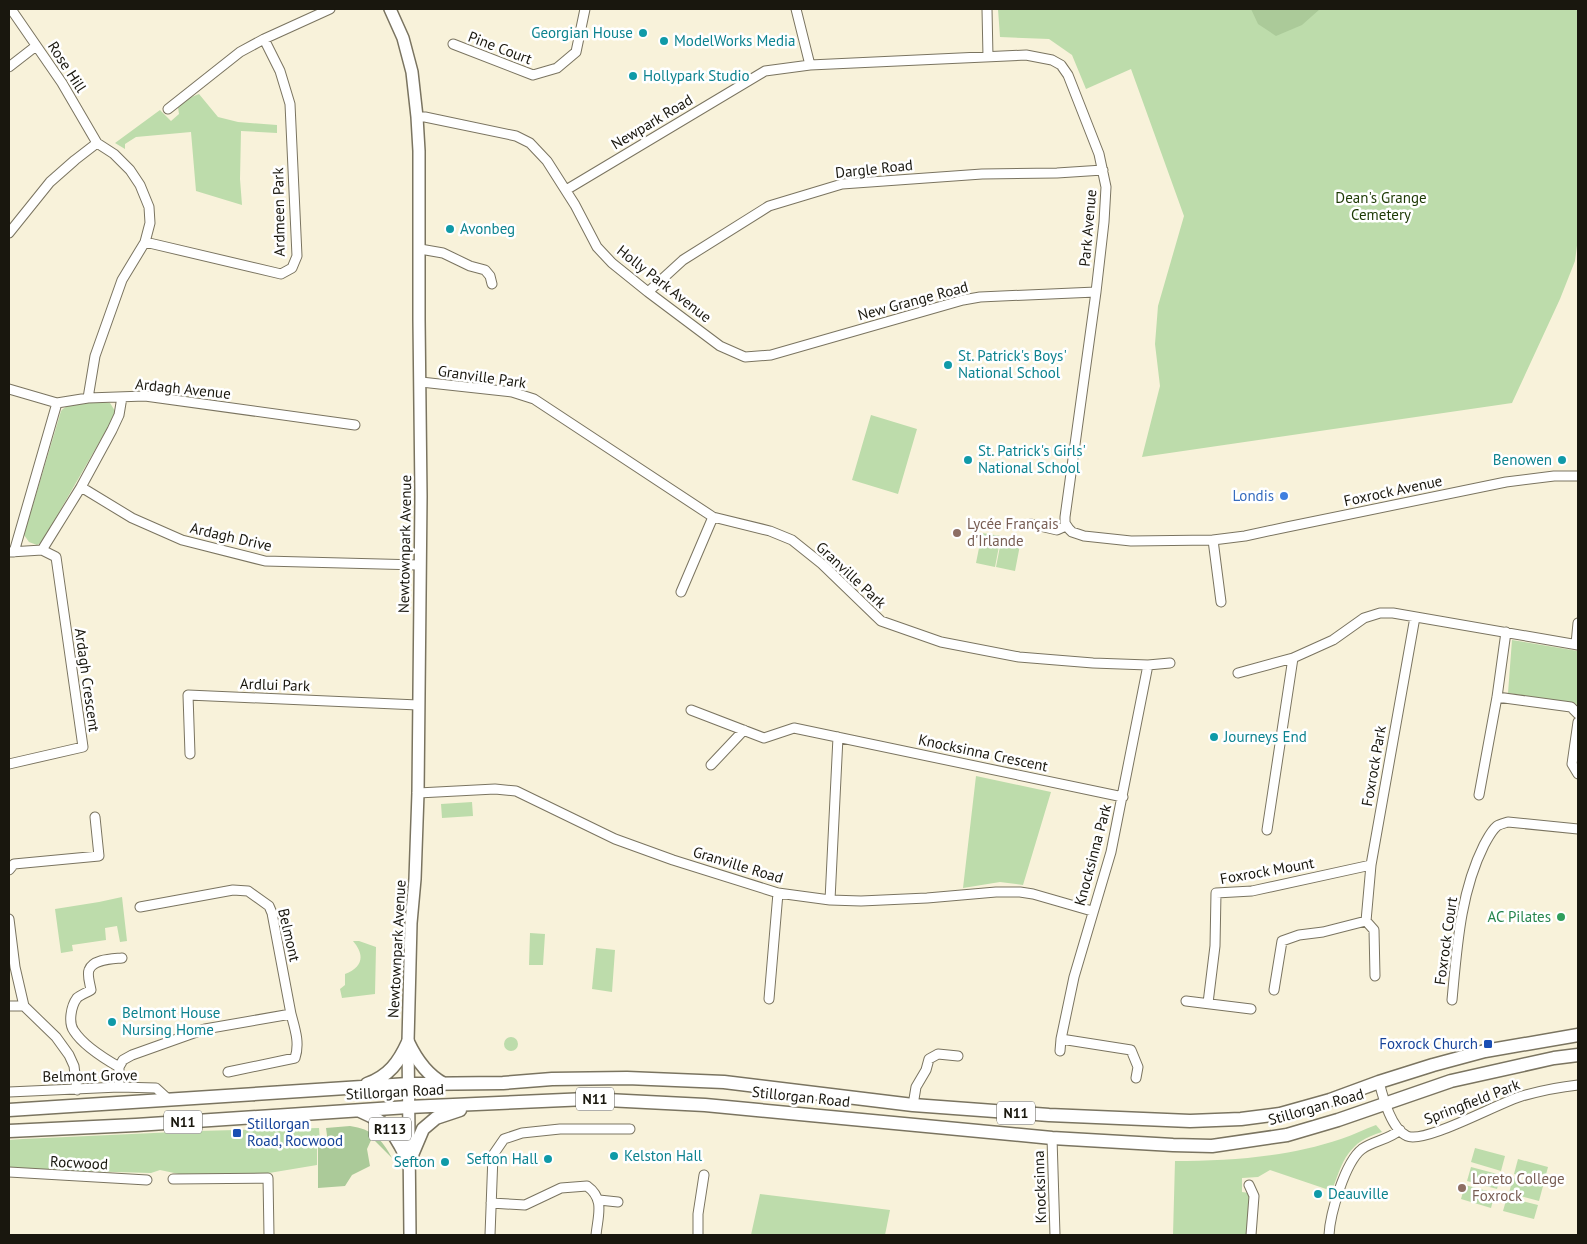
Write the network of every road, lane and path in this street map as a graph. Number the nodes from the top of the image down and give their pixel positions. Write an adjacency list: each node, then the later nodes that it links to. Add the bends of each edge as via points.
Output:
1 (11, 9): 9 (street, Rose Hill)
2 (330, 9): 7 (street)
3 (390, 9): 15 (main road, Newtownpark Avenue / R113, via 403,38 412,72)
4 (585, 9): 8 (street, Pine Court, via 576,52 557,68 533,75)
5 (796, 9): 12 (street)
6 (987, 9): 10 (street)
7 (264, 38): 14 (street, via 240,52); 20 (street, Ardmeen Park, via 280,71 290,104 297,256 292,268 281,274)
8 (453, 44)
9 (36, 46): 13 (street); 16 (street, Rose Hill)
10 (988, 57): 11 (street, Newpark Road, via 1026,55); 12 (street, Newpark Road)
11 (1052, 60): 17 (street, Park Avenue, via 1061,65 1068,75)
12 (810, 65): 18 (street, Newpark Road, via 766,72)
13 (9, 67)
14 (168, 110)
15 (418, 117): 18 (street, Holly Park Avenue, via 516,136 538,151); 21 (main road, Newtownpark Avenue / R113)
16 (97, 143): 19 (street, via 50,182); 20 (street, via 114,154 140,185 149,207 150,223)
17 (1103, 170): 23 (street, Dargle Road, via 842,184 769,206 683,260); 24 (street, Park Avenue, via 1106,188)
18 (566, 190): 23 (street, Holly Park Avenue, via 597,247)
19 (9, 233)
20 (145, 242): 29 (street, via 122,280 95,356)
21 (420, 249): 22 (street, via 443,253 485,270); 26 (main road, Newtownpark Avenue / R113)
22 (492, 284)
23 (648, 292): 25 (street, Holly Park Avenue, via 720,346 745,357 771,355)
24 (1096, 292): 25 (street, New Grange Road, via 963,300); 36 (street, Park Avenue)
25 (800, 347)
26 (420, 382): 34 (street, Granville Park, via 512,392 534,399); 40 (main road, Newtownpark Avenue / R113)
27 (9, 389): 30 (street, Ardagh Avenue)
28 (122, 397): 29 (street, Ardagh Avenue); 31 (street, Ardagh Avenue, via 145,396); 33 (street, via 119,416)
29 (88, 398): 30 (street, Ardagh Avenue)
30 (57, 403): 39 (street)
31 (355, 426)
32 (1578, 476): 37 (street, Foxrock Avenue, via 1506,482 1287,528)
33 (81, 488): 38 (street); 40 (street, Ardagh Drive, via 132,518 182,540 265,560)
34 (713, 517): 41 (street); 49 (street, Granville Park, via 792,540 822,564 880,621 941,642 1020,657)
35 (1031, 524): 36 (street, via 1057,530)
36 (1066, 526): 37 (street, Foxrock Avenue, via 1075,534 1112,540)
37 (1213, 540): 42 (street)
38 (42, 550): 39 (street); 59 (street, Ardagh Crescent, via 56,557 83,747)
39 (12, 552)
40 (419, 565): 52 (main road, Newtownpark Avenue / R113)
41 (681, 592)
42 (1221, 602)
43 (1415, 617): 45 (street); 47 (street, via 1380,613 1364,618 1333,640); 68 (street, Foxrock Park)
44 (1578, 623): 46 (street)
45 (1506, 632): 46 (street); 51 (street)
46 (1577, 644)
47 (1293, 658): 50 (street); 67 (street)
48 (1170, 663): 49 (street, Granville Park)
49 (1148, 665): 64 (street, Knocksinna Park)
50 (1238, 674)
51 (1497, 697): 54 (street, via 1572,707); 63 (street)
52 (418, 705): 58 (street, Ardlui Park, via 188,695); 62 (main road, Newtownpark Avenue / R113)
53 (692, 710): 56 (street)
54 (1578, 714)
55 (1578, 722): 61 (street, via 1572,764)
56 (744, 730): 57 (street, Knocksinna Crescent, via 764,738 794,728); 60 (street)
57 (838, 737): 64 (street, Knocksinna Crescent); 71 (street)
58 (190, 754)
59 (9, 764)
60 (711, 765)
61 (1578, 774)
62 (418, 793): 70 (street, Granville Road, via 516,791 615,839); 89 (main road, Newtownpark Avenue / R113)
63 (1479, 795)
64 (1123, 797): 73 (street, Knocksinna Park, via 1103,882)
65 (95, 817): 69 (street, via 99,856 14,864)
66 (1578, 829): 80 (street, Foxrock Court, via 1508,822 1490,834 1466,895)
67 (1267, 830)
68 (1371, 865): 75 (street, Foxrock Park); 82 (street, Foxrock Mount, via 1252,890 1216,893 1215,946)
69 (9, 870)
70 (778, 893): 71 (street, Granville Road); 79 (street)
71 (830, 900): 73 (street, Granville Road, via 1020,892)
72 (140, 907): 86 (street, Belmont, via 233,890 248,891 269,906 272,913)
73 (1092, 911): 88 (street, Knocksinna Park)
74 (9, 919): 84 (street)
75 (1366, 921): 77 (street, Foxrock Park, via 1374,930); 78 (street, via 1282,941)
76 (122, 958): 93 (street, via 92,964 88,971 90,990 78,997 70,1017 72,1030 99,1055)
77 (1375, 976)
78 (1274, 990)
79 (769, 999)
80 (1452, 1000)
81 (1186, 1001): 82 (street)
82 (1208, 1003): 85 (street)
83 (9, 1006): 84 (street)
84 (24, 1006): 102 (street, via 69,1054)
85 (1251, 1009)
86 (291, 1014): 93 (street, via 205,1029 132,1055); 94 (street, Belmont, via 298,1049 295,1058)
87 (1578, 1035): 96 (highway, Stillorgan Road / N11, via 1502,1047)
88 (1061, 1039): 90 (street, Knocksinna Park); 95 (street, via 1131,1050 1138,1067)
89 (408, 1042): 97 (main road, Newtownpark Avenue / R113); 98 (highway, via 430,1074); 100 (highway, N11, via 390,1072)
90 (1060, 1051)
91 (1578, 1055): 105 (highway, Stillorgan Road / N11, via 1488,1072)
92 (958, 1056): 107 (street, via 938,1054 929,1059 916,1087)
93 (119, 1067): 101 (street)
94 (228, 1072)
95 (1136, 1078)
96 (1379, 1082): 105 (street); 107 (highway, Stillorgan Road / N11, via 1280,1114 1241,1119 1133,1119)
97 (408, 1084): 98 (highway, Stillorgan Road / N11); 100 (highway, Stillorgan Road / N11); 108 (main road, R113)
98 (444, 1084): 107 (highway, Stillorgan Road / N11, via 552,1079 724,1082)
99 (1576, 1086): 112 (street, Springfield Park, via 1522,1096 1425,1136 1406,1136)
100 (358, 1087): 104 (highway, Stillorgan Road / N11)
101 (119, 1088): 102 (street, Belmont Grove); 104 (street, Belmont Grove, via 156,1088)
102 (77, 1090): 103 (street, Belmont Grove)
103 (9, 1092)
104 (168, 1099): 109 (highway, N11)
105 (1385, 1103): 112 (street); 114 (highway, Stillorgan Road / N11, via 1287,1135 1212,1146)
106 (474, 1105): 108 (highway, Stillorgan Road / N11); 114 (highway, Stillorgan Road / N11, via 587,1099 648,1102 781,1111); 115 (highway, N11, via 436,1118 423,1130)
107 (913, 1105)
108 (408, 1107): 110 (highway, Stillorgan Road / N11); 115 (main road, R113)
109 (9, 1110)
110 (357, 1110): 113 (highway, Stillorgan Road / N11); 115 (highway, R113, via 378,1119 391,1130)
111 (630, 1128): 123 (street, via 560,1129 504,1138 493,1155)
112 (1400, 1130): 131 (street, via 1369,1145 1352,1159 1338,1194)
113 (9, 1131)
114 (1052, 1138): 129 (street, Knocksinna)
115 (409, 1162): 125 (main road, R113)
116 (9, 1172): 119 (street, Rocwood)
117 (704, 1176): 128 (street)
118 (173, 1179): 124 (street, via 268,1178)
119 (147, 1180)
120 (1249, 1185): 130 (street, via 1254,1196)
121 (599, 1200): 122 (street); 123 (street, via 587,1186 578,1185 561,1188 525,1205); 127 (street)
122 (618, 1202)
123 (491, 1203): 126 (street)
124 (269, 1235)
125 (410, 1235)
126 (490, 1235)
127 (596, 1235)
128 (698, 1235)
129 (1055, 1235)
130 (1251, 1235)
131 (1328, 1235)

